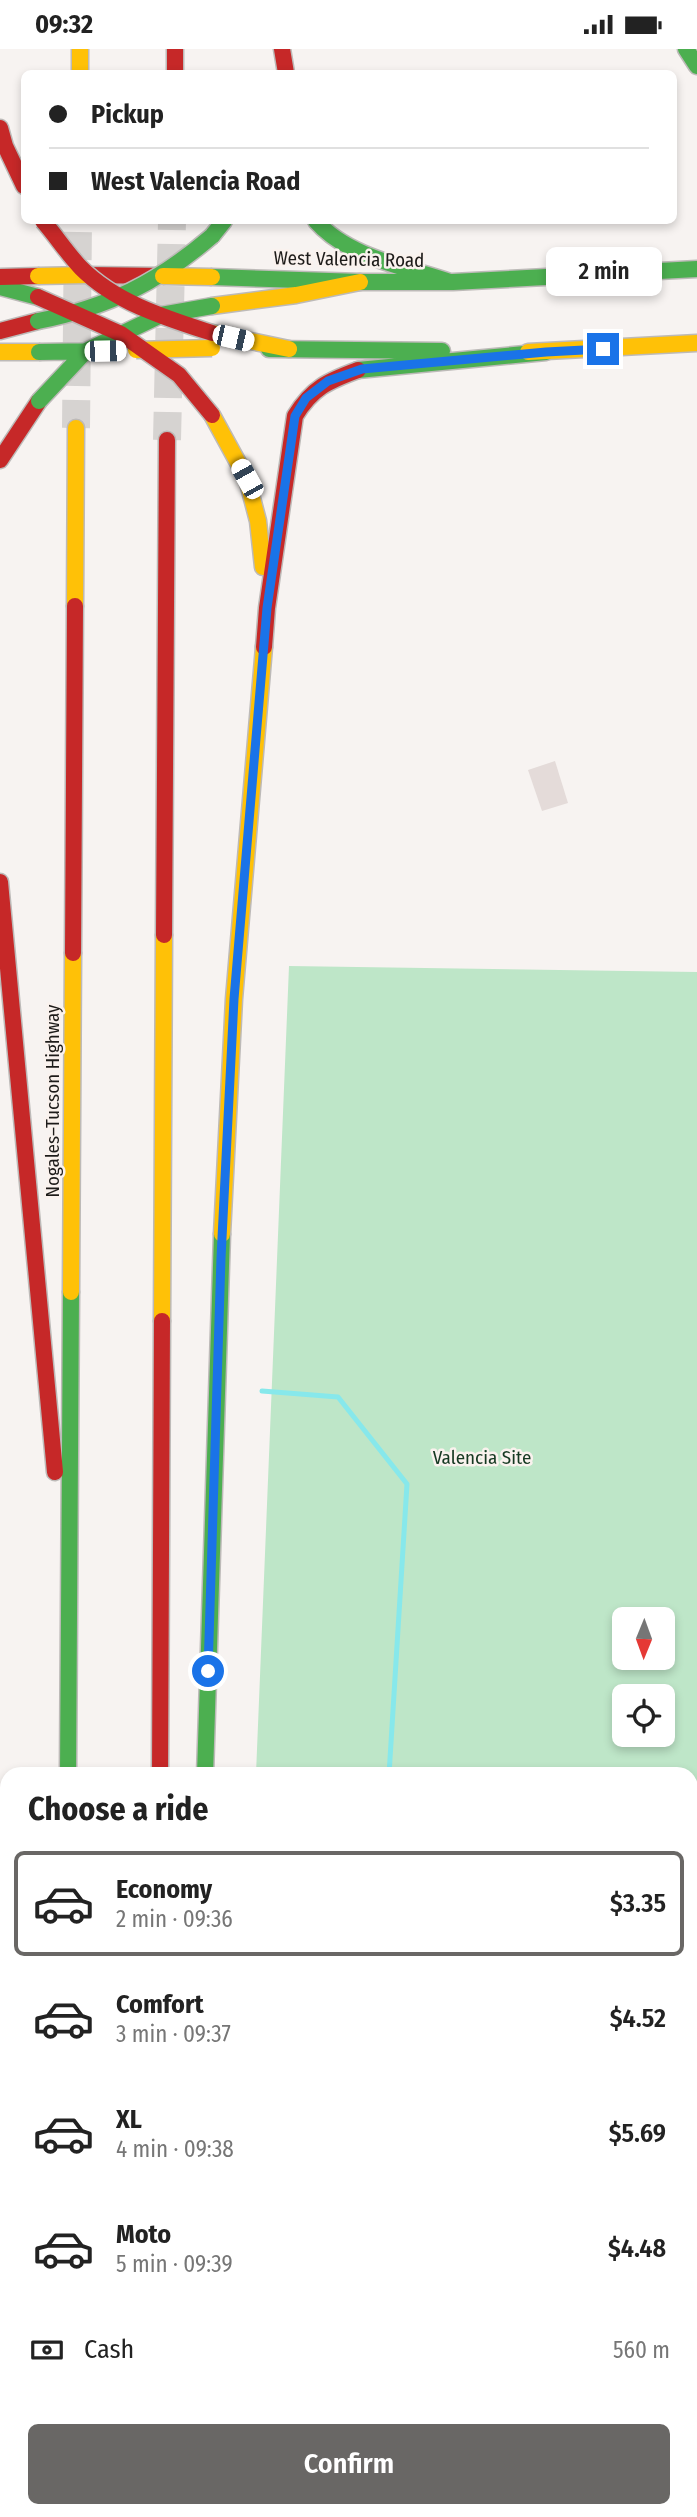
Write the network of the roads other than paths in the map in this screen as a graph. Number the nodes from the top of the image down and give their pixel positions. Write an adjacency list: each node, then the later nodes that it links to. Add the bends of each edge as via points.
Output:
1 (80, 49): 6 (main road)
2 (175, 49): 7 (main road)
3 (282, 49): 8 (main road); 9 (main road)
4 (686, 49): 5 (main road)
5 (697, 66)
6 (80, 70)
7 (174, 70)
8 (279, 70)
9 (286, 70)
10 (0, 128): 11 (main road)
11 (21, 180)
12 (46, 224): 16 (main road, bridge)
13 (222, 224): 18 (main road, bridge)
14 (318, 224): 20 (main road, via 352,248)
15 (697, 269): 20 (main road, West Valencia Road)
16 (88, 275): 17 (main road, West Valencia Road, bridge); 18 (main road, West Valencia Road, bridge); 22 (main road, bridge)
17 (0, 277)
18 (163, 277): 19 (main road, West Valencia Road, bridge); 22 (main road, bridge)
19 (360, 282): 20 (main road, West Valencia Road); 24 (main road, bridge)
20 (450, 282)
21 (0, 287): 23 (main road, bridge)
22 (123, 298): 23 (main road, bridge); 24 (main road, bridge)
23 (77, 314): 25 (main road, bridge); 26 (main road, bridge)
24 (161, 315): 26 (main road, bridge); 27 (main road, bridge)
25 (0, 331)
26 (121, 334): 29 (main road, bridge); 30 (main road, bridge)
27 (212, 341): 29 (main road, bridge); 32 (main road, via 289,349)
28 (697, 344): 32 (main road)
29 (144, 350): 30 (main road, bridge); 36 (main road, bridge, via 178,375 212,415 247,479 258,521)
30 (86, 351): 31 (main road, bridge); 35 (main road, bridge, via 39,401)
31 (0, 352)
32 (546, 352): 36 (main road, via 362,369 328,381 306,398 295,416)
33 (76, 428): 38 (main road, Nogales–Tucson Highway)
34 (167, 440): 40 (main road)
35 (0, 460)
36 (267, 608): 41 (main road, via 234,999)
37 (0, 883): 38 (main road)
38 (70, 1634): 39 (main road, Nogales–Tucson Highway)
39 (68, 1767)
40 (160, 1767)
41 (205, 1767)

